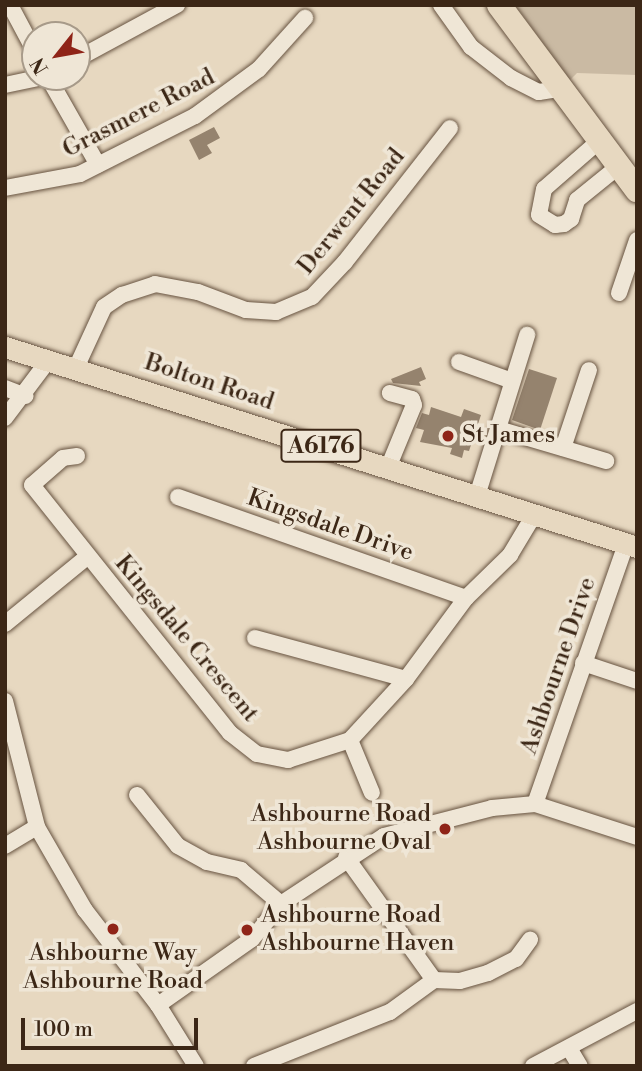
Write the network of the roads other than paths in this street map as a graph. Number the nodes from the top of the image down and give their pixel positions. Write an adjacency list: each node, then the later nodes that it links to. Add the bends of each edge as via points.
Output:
1 (10, 5): 6 (street)
2 (177, 5): 7 (street)
3 (441, 5): 8 (street, via 471,47 511,78 539,92)
4 (499, 5): 8 (highway)
5 (305, 18): 12 (street, Grasmere Road, via 260,69 230,94)
6 (21, 26)
7 (91, 51)
8 (558, 89): 11 (highway)
9 (56, 91): 12 (street)
10 (450, 128): 22 (street, Derwent Road, via 312,297 276,312 155,284 122,295 104,307)
11 (600, 141): 13 (highway); 13 (street, via 544,189 539,215 555,226 564,224 571,219 577,200)
12 (98, 165): 14 (street, Grasmere Road, via 52,181)
13 (619, 166): 15 (highway)
14 (5, 188)
15 (637, 190)
16 (637, 240): 17 (street)
17 (619, 293)
18 (527, 335): 24 (street)
19 (5, 347): 20 (main road, Bolton Road / A6176)
20 (48, 361): 22 (main road, Bolton Road / A6176); 27 (street)
21 (459, 362): 24 (street)
22 (76, 368): 33 (main road, Bolton Road / A6176)
23 (589, 370): 30 (street)
24 (512, 381): 29 (street)
25 (5, 388): 27 (street)
26 (390, 393): 33 (street, via 412,399 414,405)
27 (26, 396): 28 (street)
28 (5, 418)
29 (498, 429): 30 (street); 34 (street)
30 (563, 447): 32 (street)
31 (77, 456): 38 (street, Kingsdale Crescent, via 63,458 32,485)
32 (606, 461)
33 (388, 468): 34 (main road, Bolton Road / A6176)
34 (477, 496): 36 (main road, Bolton Road / A6176)
35 (178, 497): 39 (street, Kingsdale Drive)
36 (534, 515): 37 (main road, Bolton Road / A6176); 39 (street, Kingsdale Crescent, via 510,555)
37 (632, 545): 42 (street, Ashbourne Drive)
38 (88, 556): 40 (street); 46 (street, Kingsdale Crescent, via 230,733 257,754 288,760)
39 (466, 598): 43 (street, Kingsdale Crescent)
40 (5, 624)
41 (256, 638): 43 (street)
42 (583, 663): 44 (street); 49 (street, Ashbourne Drive)
43 (406, 679): 46 (street, Kingsdale Crescent)
44 (637, 681)
45 (5, 701): 50 (street)
46 (350, 740): 47 (street)
47 (372, 793)
48 (136, 796): 54 (street, via 178,846 207,862 241,870)
49 (535, 803): 51 (street); 53 (street, via 492,808 384,836)
50 (37, 827): 52 (street); 57 (street, via 85,910)
51 (637, 837)
52 (5, 846)
53 (346, 857): 54 (street); 56 (street)
54 (281, 904): 57 (street, via 252,939)
55 (530, 940): 56 (street, via 516,959 488,974 460,981)
56 (434, 980): 61 (street, via 390,1012)
57 (158, 1005): 60 (street)
58 (637, 1011): 59 (street)
59 (569, 1048): 62 (street); 63 (street)
60 (196, 1066)
61 (254, 1066)
62 (533, 1066)
63 (580, 1066)

